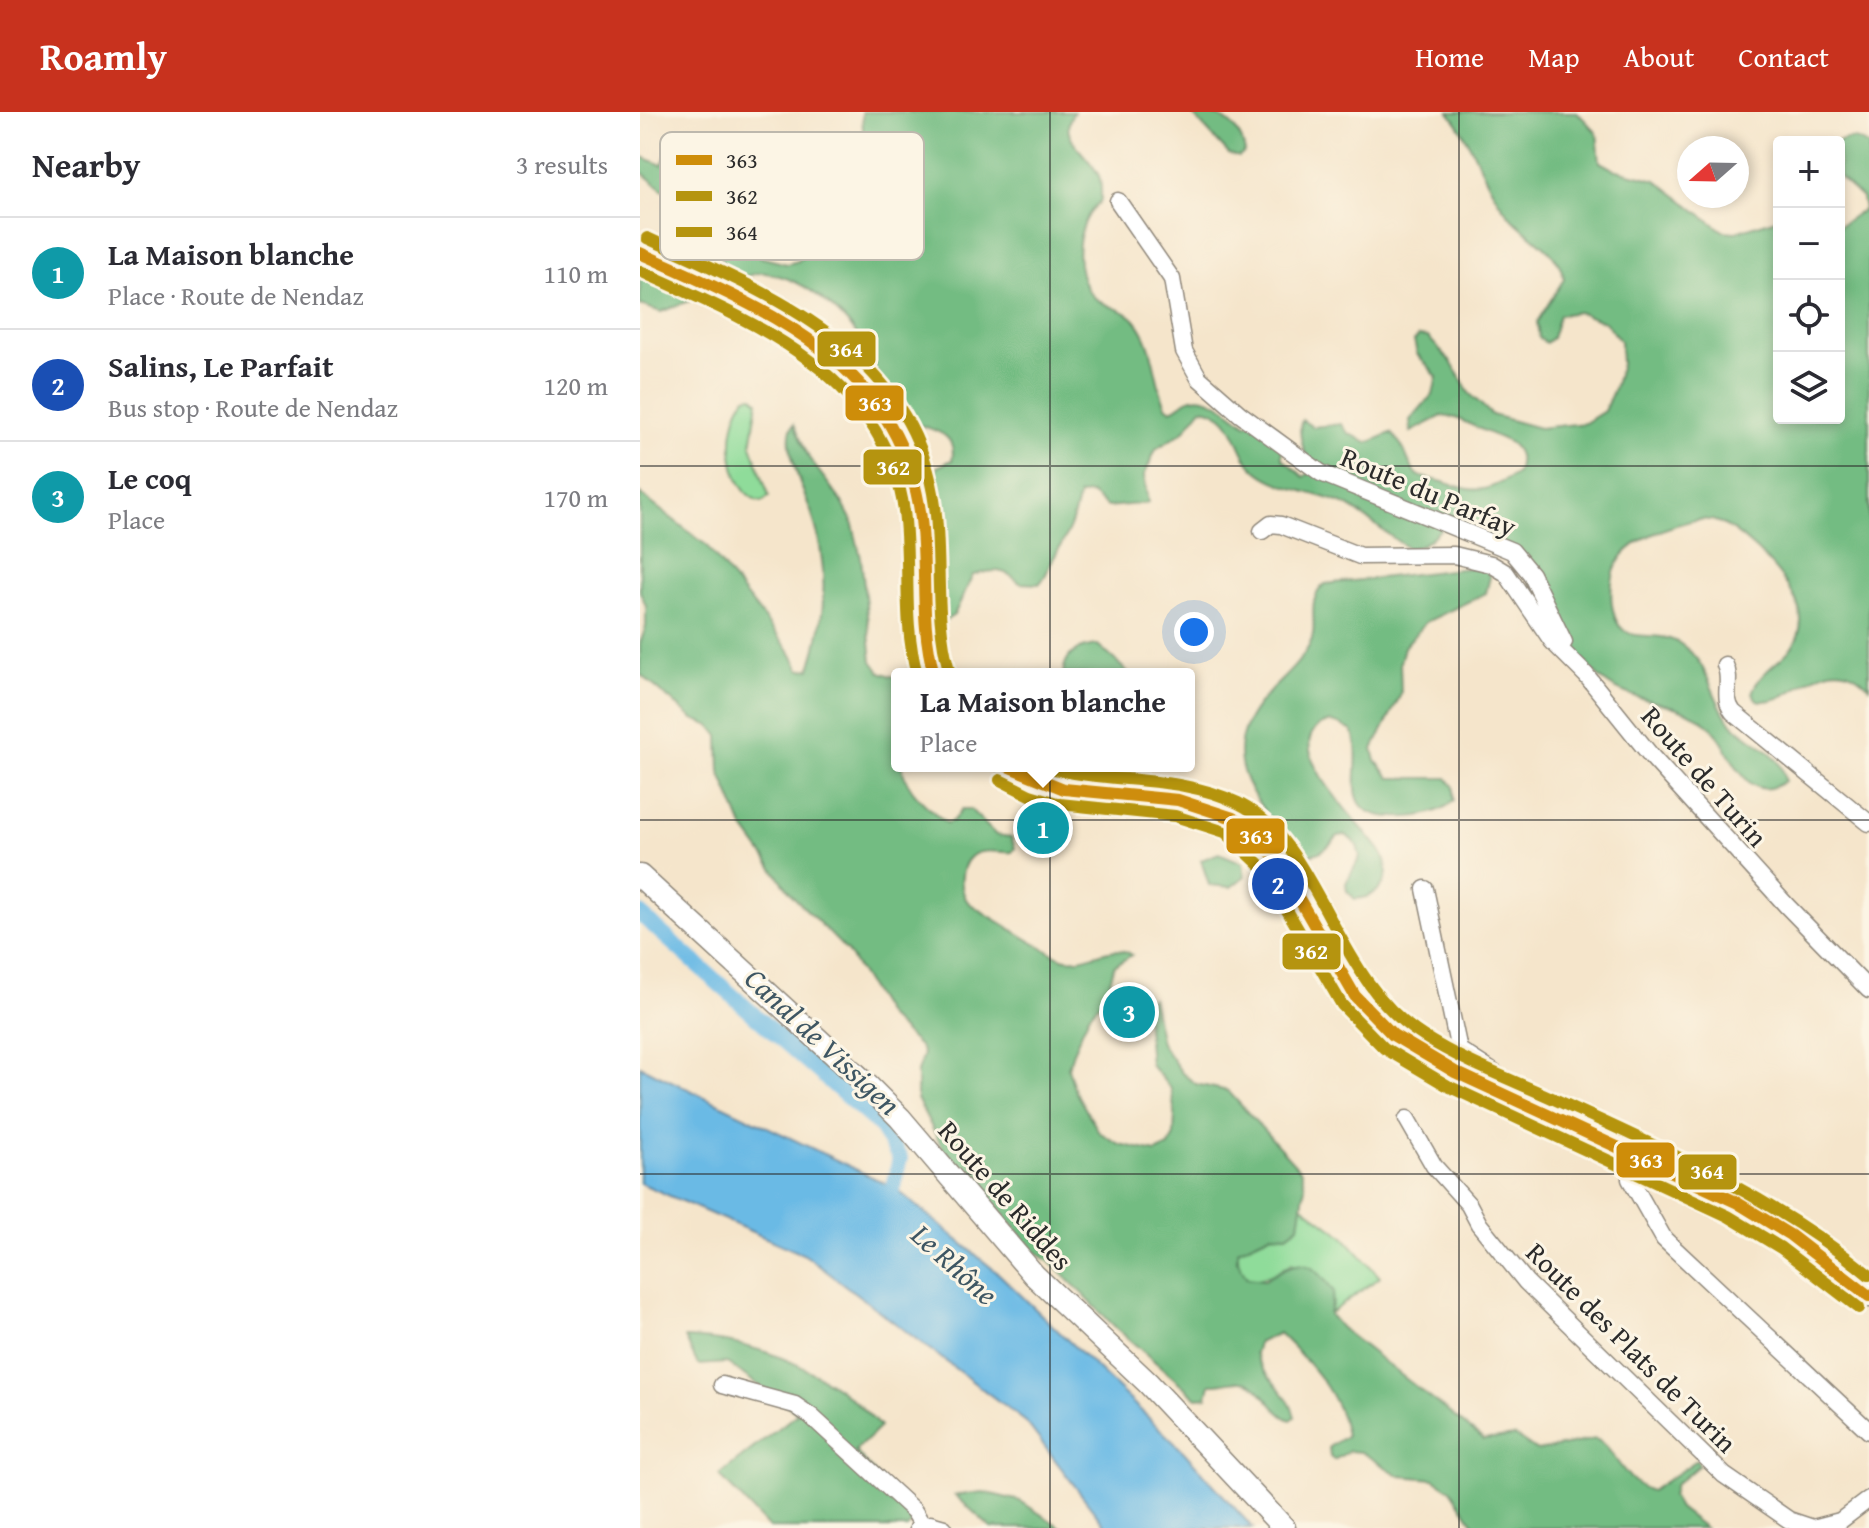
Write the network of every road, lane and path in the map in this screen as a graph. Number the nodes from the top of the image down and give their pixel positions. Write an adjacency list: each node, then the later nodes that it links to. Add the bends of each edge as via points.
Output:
1 (1118, 201): 4 (street, Route du Parfay, via 1172,279 1184,351 1199,378 1321,473 1512,551 1536,584)
2 (640, 253): 6 (main road, via 809,335 853,373 878,404 905,454 919,502 923,622)
3 (1262, 531): 4 (street, Route de Turin, via 1281,525 1360,556 1439,554 1491,564 1516,586)
4 (1567, 656): 11 (street, Route de Turin, via 1753,870)
5 (1725, 665): 8 (street, via 1730,676 1726,699 1733,712)
6 (933, 668)
7 (1020, 772): 12 (main road, via 1063,791 1177,800 1238,821 1279,865 1334,968 1374,1019 1418,1052)
8 (1869, 823)
9 (640, 876): 21 (main road, Route de Riddes, via 900,1118 1034,1275 1148,1383)
10 (1425, 889): 12 (street, via 1459,1050 1510,1083)
11 (1869, 990)
12 (1509, 1096): 14 (main road)
13 (1407, 1119): 18 (street, Route des Plats de Turin, via 1434,1166 1526,1282 1724,1475 1789,1520 1813,1528 1840,1521)
14 (1634, 1153): 15 (main road, via 1762,1216); 17 (street, via 1630,1179 1664,1239)
15 (1869, 1296)
16 (722, 1385): 19 (street, via 795,1405 811,1416 914,1511)
17 (1869, 1431)
18 (1869, 1499)
19 (921, 1527): 20 (street)
20 (944, 1528)
21 (1284, 1528)

